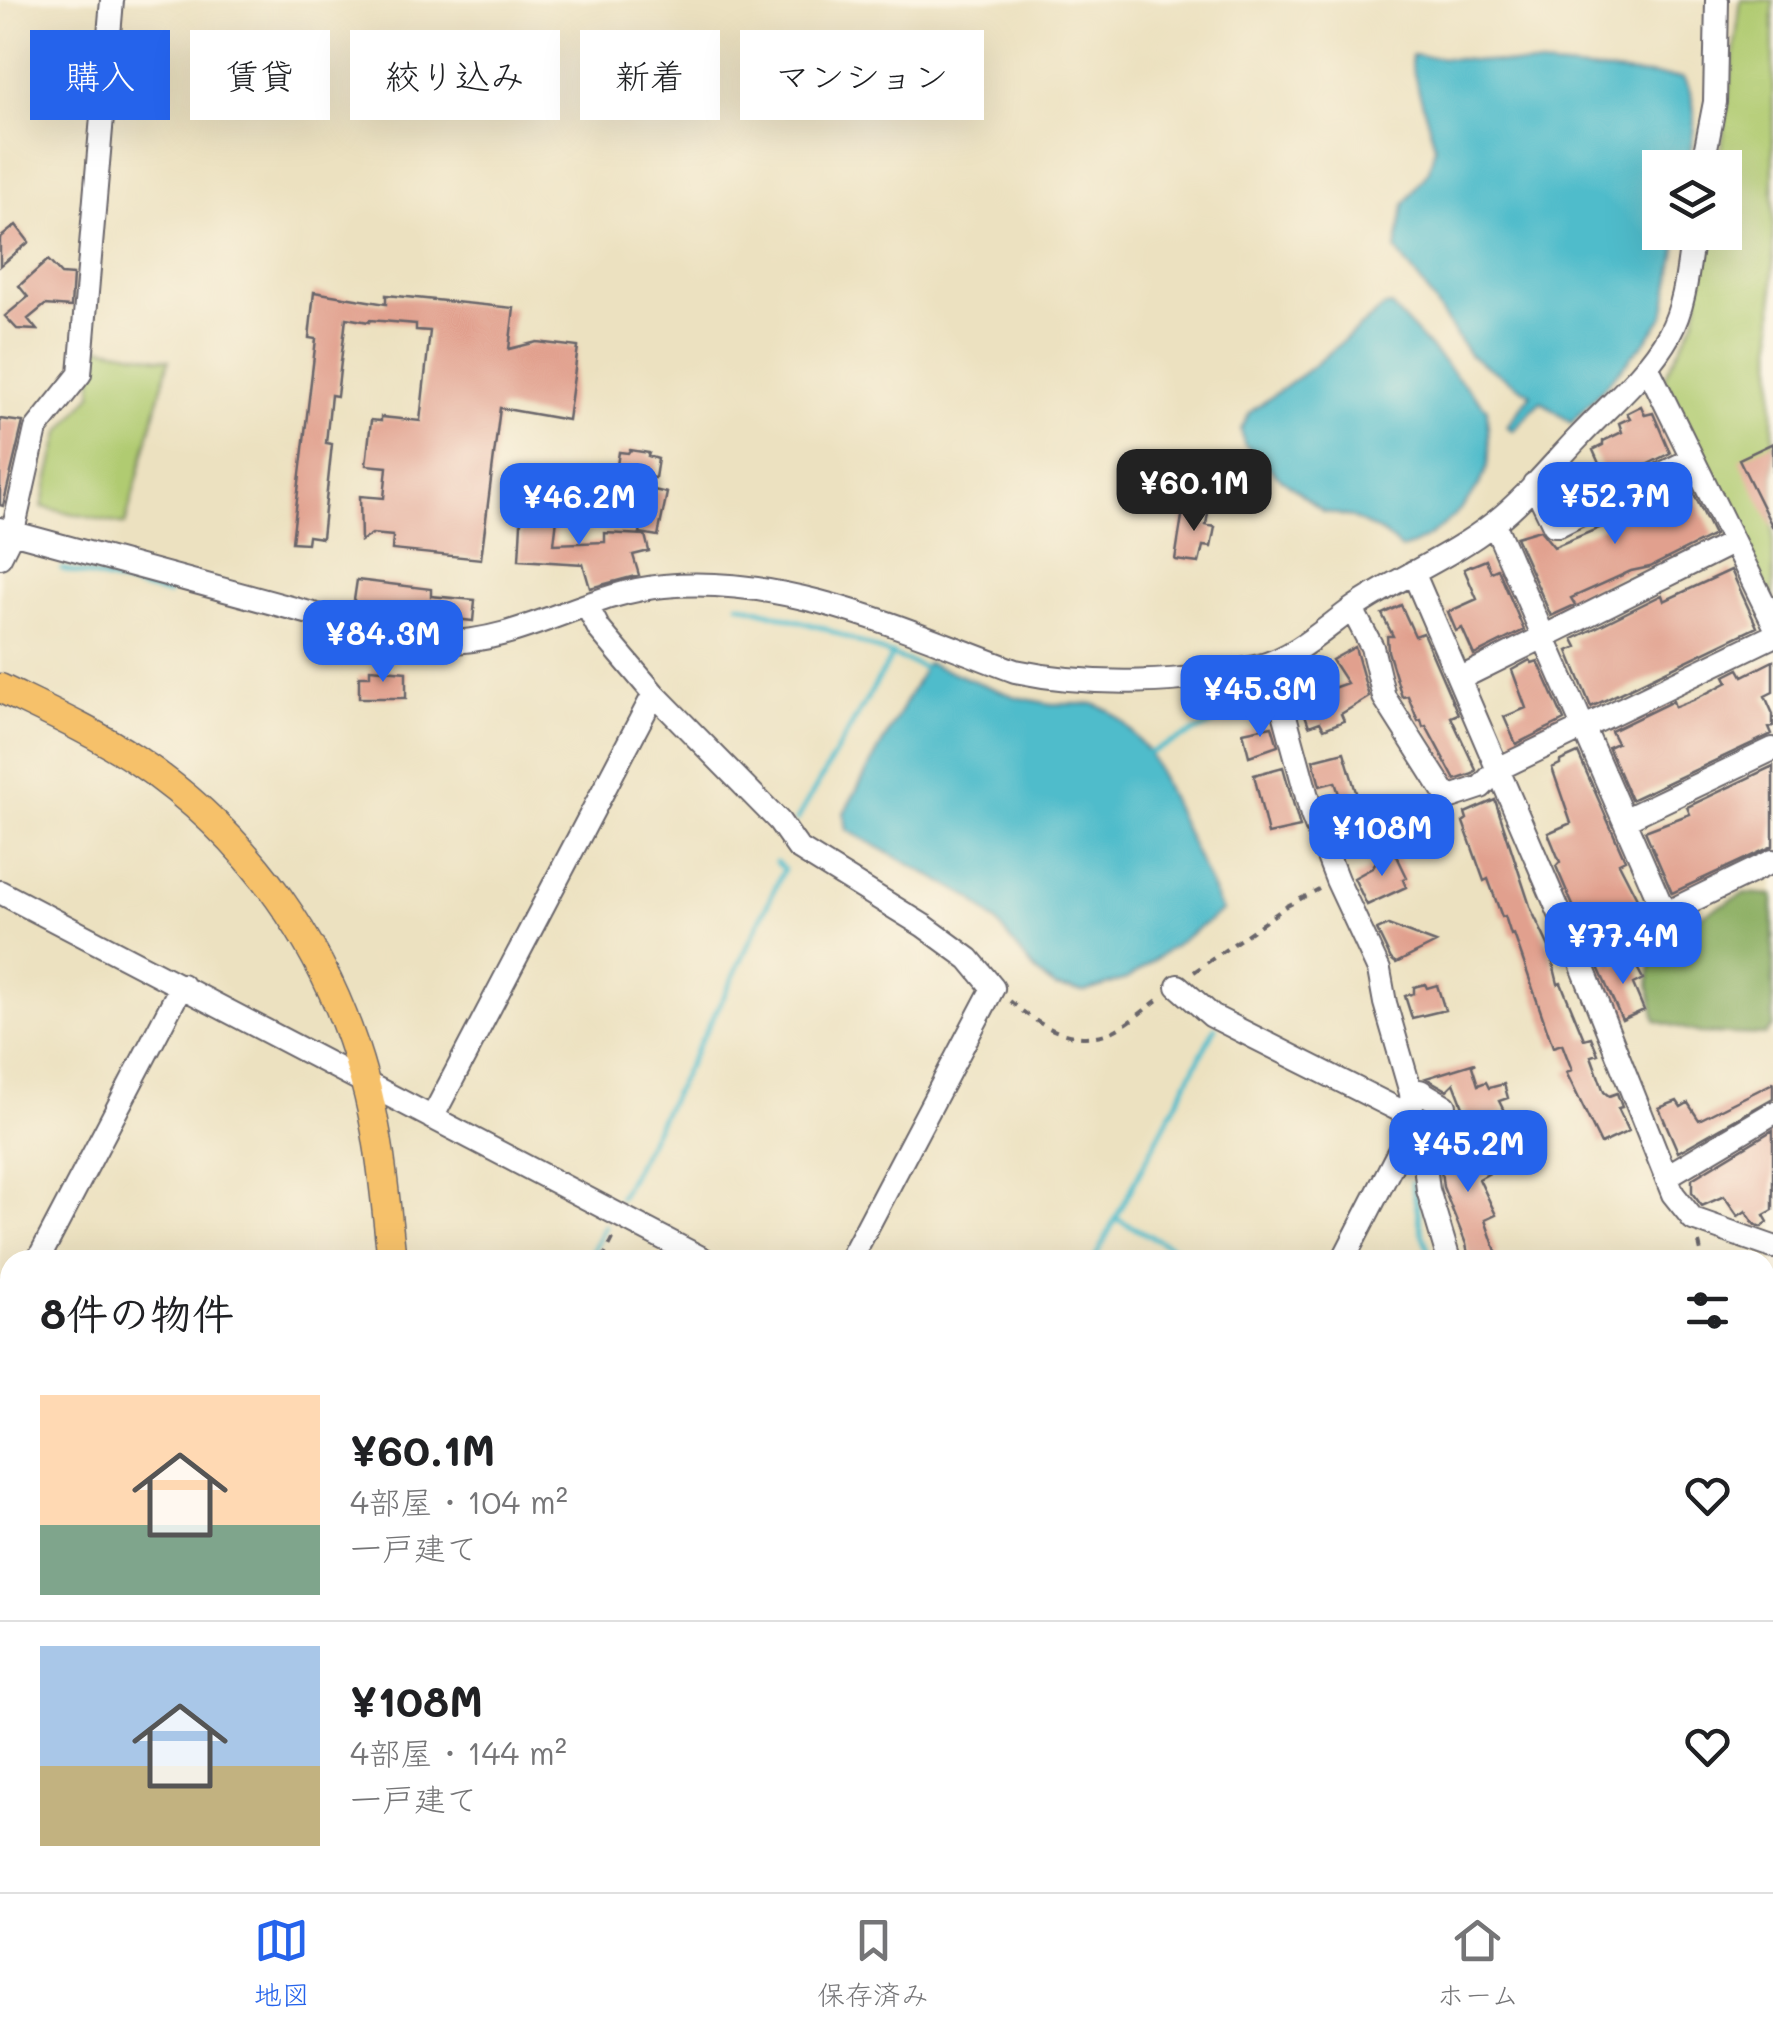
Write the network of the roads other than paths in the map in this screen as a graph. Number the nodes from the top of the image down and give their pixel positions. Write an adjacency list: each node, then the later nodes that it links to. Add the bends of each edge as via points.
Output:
1 (112, 0): 9 (street, via 80,374 36,430)
2 (1718, 0): 3 (street, via 1716,102)
3 (1706, 150)
4 (1690, 250): 5 (street, via 1682,305)
5 (1646, 366): 6 (street); 7 (street)
6 (1692, 459): 7 (street, via 1559,525); 10 (street)
7 (1534, 484): 8 (street)
8 (1494, 523): 12 (street); 17 (street)
9 (7, 530): 11 (street); 13 (street, via 418,640 468,640)
10 (1732, 543): 15 (street); 17 (street)
11 (0, 557)
12 (1413, 572): 14 (street); 19 (street)
13 (587, 606): 18 (street, via 661,586 758,588 844,609 1049,678 1172,679); 21 (street)
14 (1352, 609): 18 (street); 24 (street, via 1372,648 1384,696 1448,798 1481,787)
15 (1773, 622)
16 (1773, 636): 22 (street)
17 (1544, 637): 19 (street); 22 (street)
18 (1265, 665): 33 (street, via 1312,814 1379,970)
19 (1460, 679): 24 (street)
20 (0, 688): 32 (main road, via 133,758 224,831 303,932 334,990)
21 (654, 694): 36 (street); 43 (street, via 798,848 924,926 969,959 994,988)
22 (1584, 728): 24 (street); 25 (street)
23 (1773, 748): 25 (street)
24 (1498, 769): 29 (street)
25 (1624, 820): 28 (street)
26 (1773, 862): 28 (street)
27 (0, 892): 30 (street)
28 (1665, 914): 29 (street)
29 (1578, 956): 38 (street)
30 (182, 985): 32 (street); 40 (street)
31 (1178, 986): 37 (street, via 1212,1016 1399,1110)
32 (365, 1082): 36 (street); 41 (main road)
33 (1411, 1092): 34 (street); 37 (street)
34 (1445, 1106)
35 (1773, 1113): 38 (street)
36 (432, 1118): 42 (street)
37 (1414, 1124): 44 (street); 45 (street)
38 (1668, 1176): 39 (street, via 1693,1218)
39 (1769, 1241)
40 (43, 1250)
41 (391, 1250)
42 (686, 1250)
43 (855, 1250)
44 (1349, 1250)
45 (1446, 1250)

